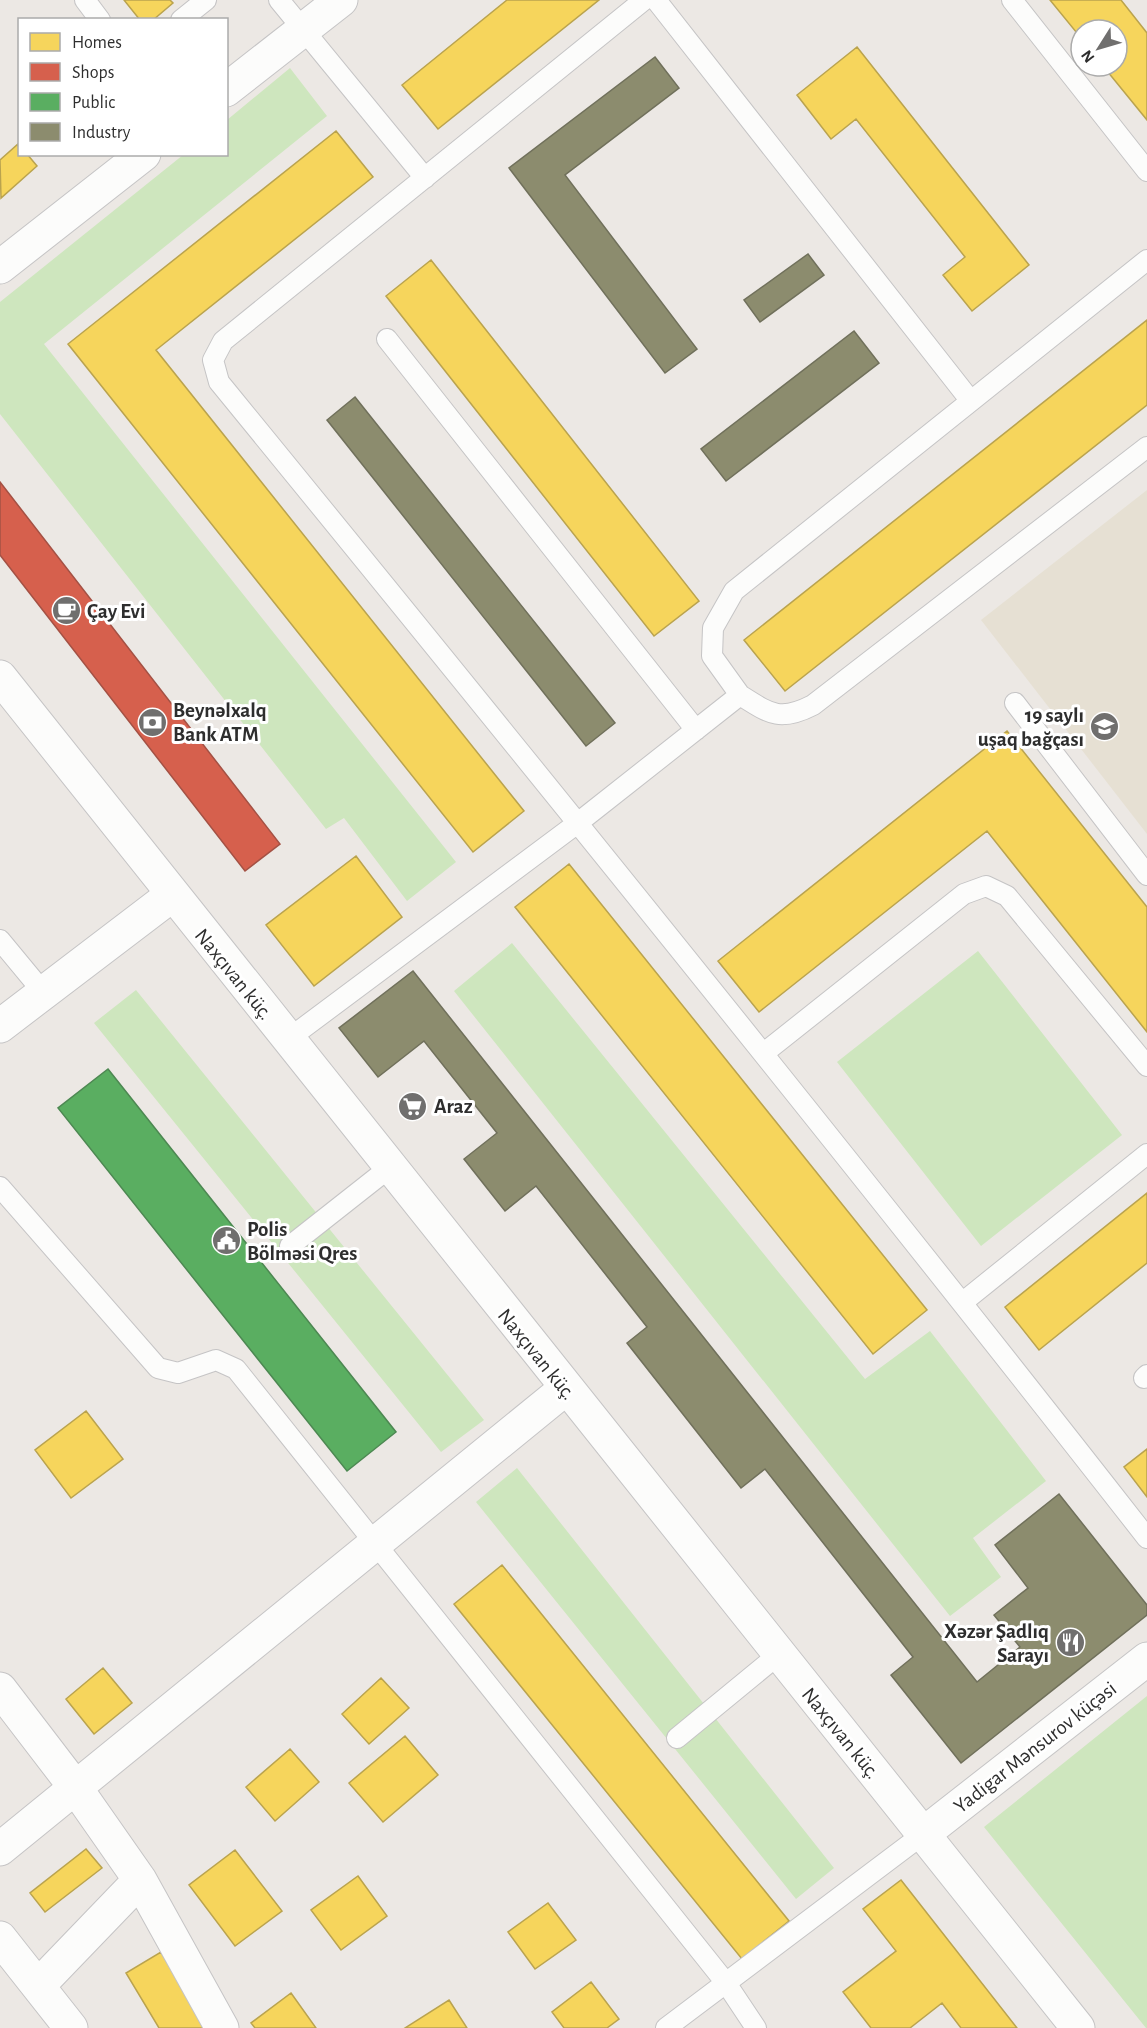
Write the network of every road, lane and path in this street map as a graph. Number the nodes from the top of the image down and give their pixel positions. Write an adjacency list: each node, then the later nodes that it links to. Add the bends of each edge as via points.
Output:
1 (85, 0): 8 (lane)
2 (206, 0): 9 (lane)
3 (279, 0): 10 (lane)
4 (341, 0): 10 (street)
5 (645, 0): 14 (lane)
6 (656, 0): 18 (lane)
7 (1012, 0): 13 (lane)
8 (98, 18)
9 (184, 18)
10 (303, 30): 11 (street); 14 (lane)
11 (228, 88)
12 (141, 156): 16 (street)
13 (1147, 171)
14 (425, 178): 24 (lane, via 223,341 213,360 219,382)
15 (1147, 260): 18 (lane)
16 (0, 267)
17 (387, 339): 23 (lane)
18 (970, 400): 21 (lane, via 734,591 713,628 712,656)
19 (1147, 447): 21 (lane, via 813,705 792,716 770,714)
20 (0, 677): 26 (street, Naxçıvan küç.)
21 (740, 695): 23 (lane)
22 (1015, 703): 25 (lane)
23 (696, 730): 24 (lane)
24 (579, 822): 30 (lane); 31 (lane)
25 (1147, 875)
26 (172, 895): 28 (street); 30 (street, Naxçıvan küç.)
27 (0, 940): 28 (lane)
28 (43, 992): 29 (street)
29 (0, 1026)
30 (287, 1040): 34 (street, Naxçıvan küç.)
31 (764, 1053): 32 (lane, via 964,894 986,886 1007,896); 37 (lane)
32 (1147, 1066)
33 (1147, 1154): 37 (lane)
34 (389, 1168): 36 (lane); 38 (street, Naxçıvan küç.)
35 (0, 1187): 40 (lane, via 159,1368 178,1373 216,1360 236,1369)
36 (290, 1246)
37 (963, 1302): 39 (lane)
38 (565, 1389): 40 (street); 41 (street, Naxçıvan küç.)
39 (1147, 1538)
40 (376, 1543): 45 (street); 50 (lane)
41 (778, 1655): 44 (lane); 46 (street, Naxçıvan küç.)
42 (1147, 1659): 46 (street, Yadigar Mənsurov küçəsi)
43 (0, 1689): 45 (street)
44 (676, 1738)
45 (75, 1787): 47 (street); 48 (street)
46 (922, 1835): 50 (lane); 56 (street, Naxçıvan küç.)
47 (0, 1849)
48 (140, 1880): 51 (street); 53 (street)
49 (0, 1938): 51 (street)
50 (726, 1983): 54 (lane); 55 (lane)
51 (38, 1986): 52 (street)
52 (71, 2028)
53 (222, 2028)
54 (666, 2028)
55 (756, 2028)
56 (1078, 2028)

